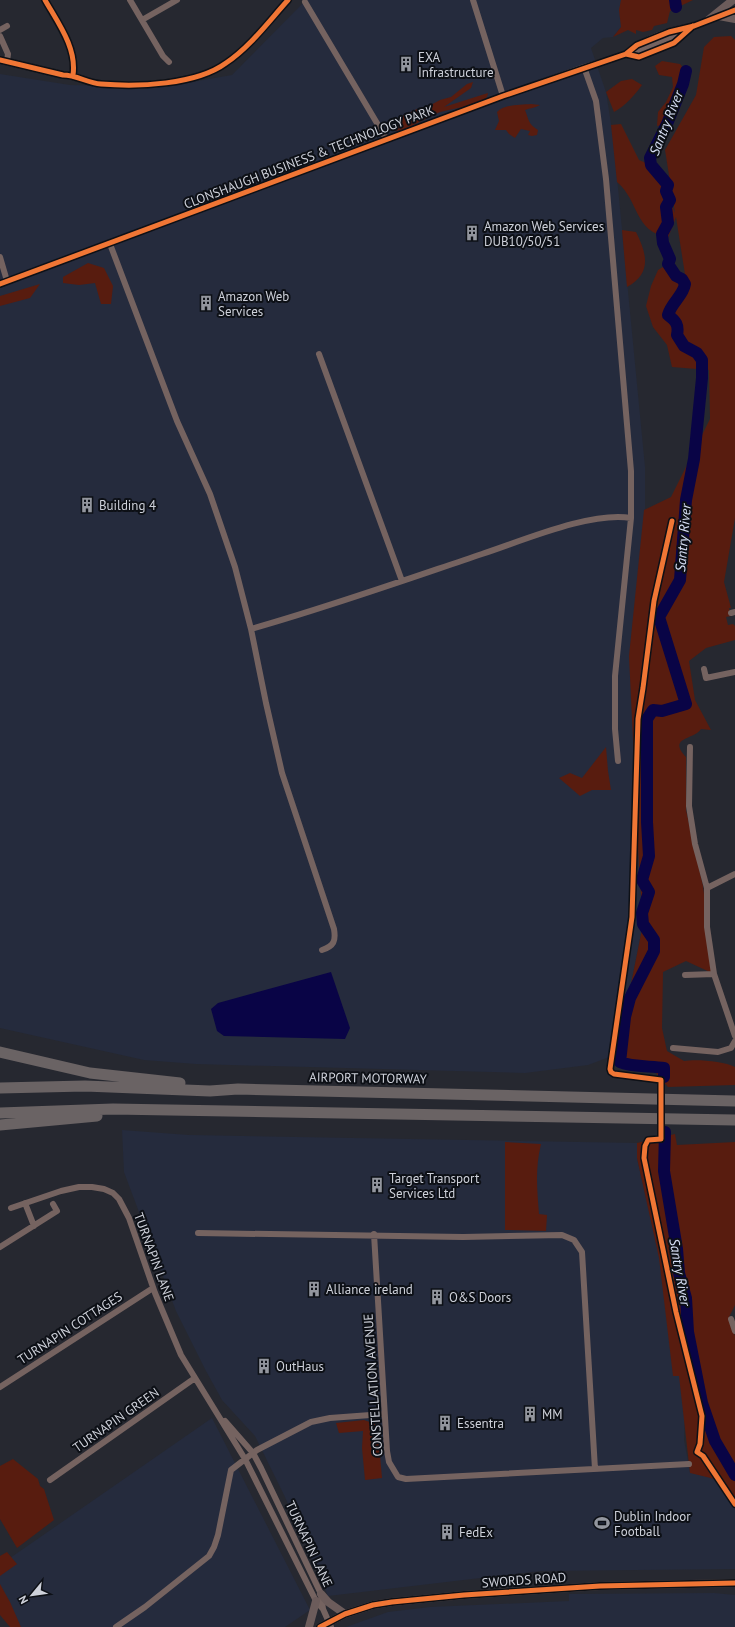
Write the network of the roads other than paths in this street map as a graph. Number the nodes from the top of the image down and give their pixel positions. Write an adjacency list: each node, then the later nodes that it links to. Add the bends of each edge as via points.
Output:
1 (45, 0): 21 (street, via 67,40 75,67)
2 (130, 0): 11 (street)
3 (177, 0): 11 (street)
4 (288, 0): 21 (street, via 227,63 212,72 156,84 125,86 87,82)
5 (473, 0): 22 (street)
6 (733, 0): 12 (main road)
7 (305, 2): 23 (street, CLONSHAUGH BUSINESS & TECHNOLOGY PARK)
8 (735, 10): 9 (street, CLONSHAUGH BUSINESS & TECHNOLOGY PARK)
9 (719, 16): 10 (main road); 12 (street, CLONSHAUGH BUSINESS & TECHNOLOGY PARK)
10 (735, 19)
11 (142, 20): 19 (street)
12 (708, 20): 14 (street, CLONSHAUGH BUSINESS & TECHNOLOGY PARK)
13 (8, 26): 15 (street)
14 (694, 26): 17 (street, CLONSHAUGH BUSINESS & TECHNOLOGY PARK, via 679,28 637,45); 17 (street, CLONSHAUGH BUSINESS & TECHNOLOGY PARK, via 674,43 639,57)
15 (0, 30)
16 (0, 36): 18 (street, via 8,54)
17 (626, 54): 20 (street, CLONSHAUGH BUSINESS & TECHNOLOGY PARK)
18 (3, 61): 21 (street, via 56,74)
19 (168, 62)
20 (584, 67): 22 (street, CLONSHAUGH BUSINESS & TECHNOLOGY PARK); 28 (street, via 596,101 606,179 630,445)
21 (73, 75)
22 (503, 96): 23 (street, CLONSHAUGH BUSINESS & TECHNOLOGY PARK)
23 (386, 140): 24 (street, CLONSHAUGH BUSINESS & TECHNOLOGY PARK)
24 (110, 244): 26 (street, CLONSHAUGH BUSINESS & TECHNOLOGY PARK); 30 (street, via 177,421 210,494 235,566)
25 (0, 257): 26 (street, CLONSHAUGH BUSINESS & TECHNOLOGY PARK)
26 (3, 283)
27 (319, 354): 29 (street)
28 (631, 518): 29 (street, via 622,516 579,522); 34 (street, via 615,676)
29 (402, 581): 30 (street)
30 (251, 629): 37 (street, via 282,772 336,938 330,948)
31 (704, 669): 32 (street, via 706,678)
32 (735, 672)
33 (690, 747): 36 (street, via 690,806 695,844)
34 (618, 761)
35 (735, 874): 36 (street)
36 (706, 888): 38 (street, via 707,926)
37 (322, 950)
38 (714, 974): 39 (street); 40 (street)
39 (684, 975)
40 (735, 1036)
41 (735, 1041): 42 (street, via 731,1048 718,1052)
42 (673, 1048)
43 (0, 1052): 47 (highway, via 90,1073 226,1085)
44 (0, 1081): 45 (highway)
45 (85, 1086): 46 (highway, AIRPORT MOTORWAY); 47 (highway, AIRPORT MOTORWAY, via 210,1091)
46 (0, 1088)
47 (238, 1089): 48 (highway, AIRPORT MOTORWAY)
48 (735, 1101)
49 (207, 1110): 50 (highway, via 114,1109); 51 (highway); 52 (highway, via 132,1113)
50 (0, 1113)
51 (735, 1120)
52 (19, 1124): 53 (highway); 54 (highway)
53 (0, 1125)
54 (0, 1128)
55 (25, 1203): 57 (street, TURNAPIN LANE); 58 (street); 62 (street, TURNAPIN LANE, via 79,1187 92,1186 113,1193 129,1218)
56 (53, 1204): 58 (street, via 57,1211)
57 (11, 1208)
58 (34, 1226): 61 (street)
59 (198, 1233): 60 (street)
60 (374, 1234): 68 (street, CONSTELLATION AVENUE); 72 (street, via 562,1235 574,1240 582,1252)
61 (0, 1247)
62 (153, 1288): 65 (street, TURNAPIN LANE, via 181,1355); 66 (street, TURNAPIN COTTAGES)
63 (731, 1319): 64 (street)
64 (735, 1331)
65 (195, 1378): 67 (street, TURNAPIN LANE); 73 (street, TURNAPIN GREEN)
66 (0, 1386)
67 (216, 1410): 69 (street, TURNAPIN LANE); 70 (street, TURNAPIN LANE)
68 (384, 1414): 69 (street, via 311,1422); 72 (street, CONSTELLATION AVENUE, via 389,1462 398,1477 406,1480)
69 (253, 1453): 70 (street); 75 (street, TURNAPIN LANE)
70 (245, 1459): 75 (street, TURNAPIN LANE); 78 (street, via 229,1473 218,1535 209,1556)
71 (689, 1464): 72 (street, CONSTELLATION AVENUE)
72 (596, 1469)
73 (50, 1480)
74 (735, 1583): 76 (main road, SWORDS ROAD, via 600,1586 464,1595 373,1604)
75 (318, 1598): 76 (main road); 77 (street, TURNAPIN LANE); 79 (main road)
76 (345, 1614): 77 (main road, SWORDS ROAD)
77 (330, 1624): 80 (main road, SWORDS ROAD)
78 (116, 1627)
79 (309, 1627)
80 (320, 1627)

